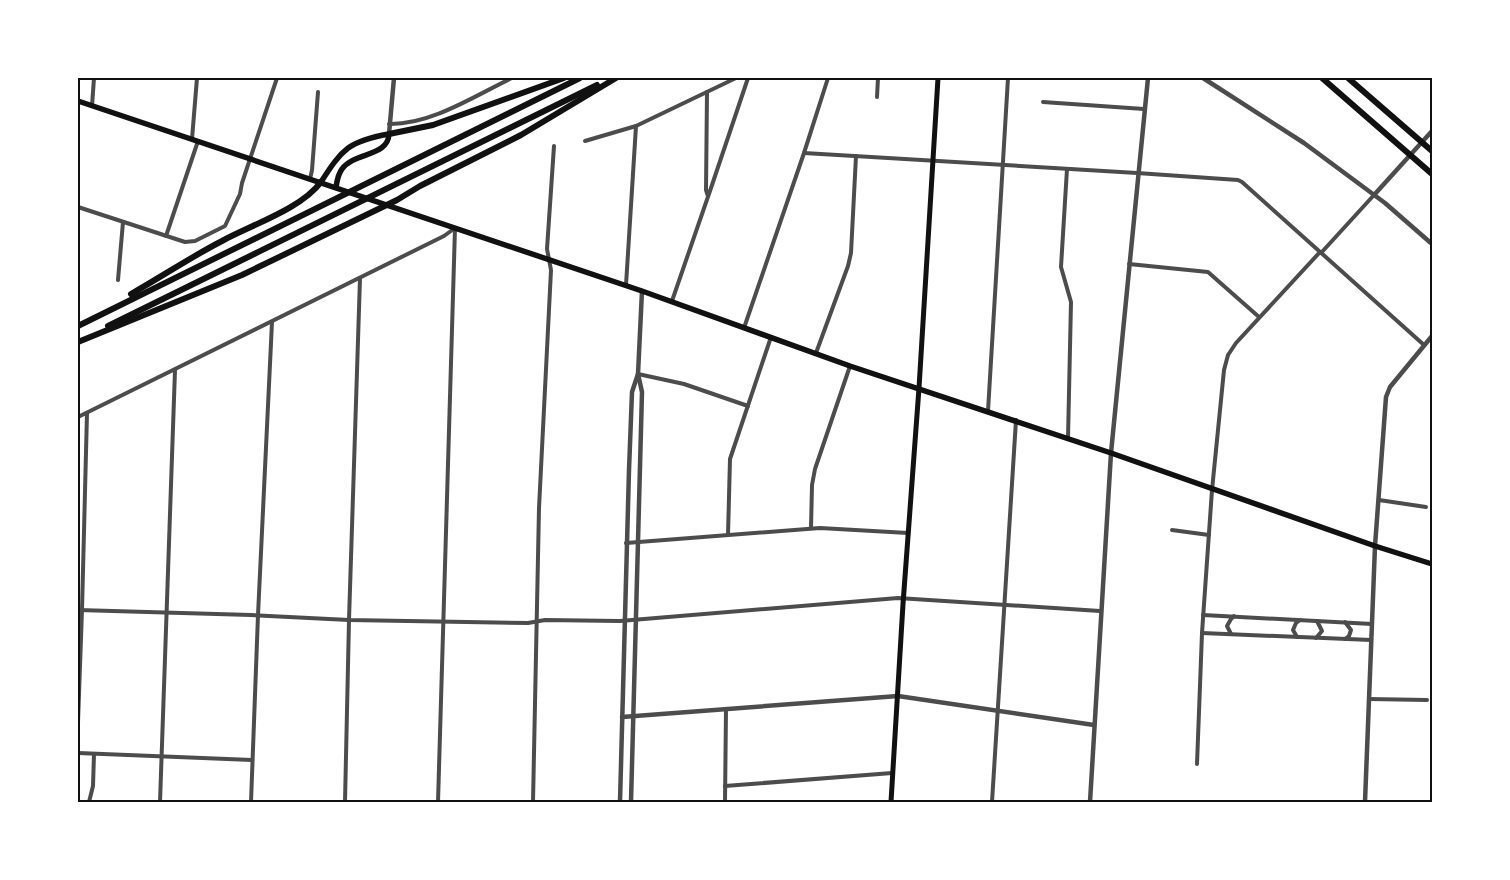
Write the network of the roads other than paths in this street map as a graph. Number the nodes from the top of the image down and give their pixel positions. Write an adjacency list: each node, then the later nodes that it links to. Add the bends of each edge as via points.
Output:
1 (94, 78): 25 (street)
2 (197, 78): 31 (street)
3 (276, 78): 37 (street)
4 (394, 78): 27 (street)
5 (512, 78): 27 (street, via 430,117)
6 (564, 78): 30 (highway, via 433,125)
7 (580, 78): 63 (highway)
8 (612, 78): 69 (highway)
9 (616, 78): 48 (highway, via 521,135)
10 (736, 78): 21 (street)
11 (748, 78): 47 (street)
12 (828, 78): 35 (street)
13 (878, 78): 22 (street)
14 (938, 78): 38 (main road)
15 (1008, 78): 39 (street)
16 (1148, 78): 26 (street)
17 (1203, 78): 46 (street, via 1304,142)
18 (1322, 78): 42 (highway)
19 (1348, 78): 34 (highway)
20 (318, 92): 43 (street)
21 (708, 92): 28 (street); 47 (street)
22 (877, 97)
23 (78, 101): 25 (main road)
24 (1044, 102): 26 (street)
25 (92, 106): 31 (main road)
26 (1144, 109): 41 (street)
27 (389, 124): 30 (street)
28 (636, 126): 32 (street); 59 (street)
29 (1432, 131): 46 (street)
30 (389, 134): 44 (main road, via 352,144 338,157); 45 (main road, via 383,148 342,168)
31 (195, 140): 37 (main road); 52 (street)
32 (585, 141)
33 (554, 146): 55 (street)
34 (1432, 151)
35 (804, 153): 36 (street); 66 (street)
36 (856, 156): 38 (street); 71 (street, via 850,259)
37 (250, 158): 43 (main road); 52 (street, via 226,226 195,241)
38 (933, 161): 39 (street); 75 (main road)
39 (1003, 164): 40 (street); 77 (street)
40 (1067, 169): 41 (street); 81 (street, via 1061,267 1071,302)
41 (1138, 172): 54 (street, via 1238,180); 56 (street)
42 (1432, 174)
43 (310, 179): 44 (main road)
44 (321, 182): 45 (main road); 63 (highway, via 299,202 211,247)
45 (336, 187): 48 (main road)
46 (1374, 195): 53 (street); 54 (street)
47 (708, 196): 61 (street)
48 (384, 203): 51 (main road); 69 (highway, via 242,276)
49 (78, 207): 50 (street)
50 (123, 222): 52 (street); 58 (street)
51 (455, 228): 55 (main road); 57 (street); 108 (street)
52 (166, 236)
53 (1432, 244)
54 (1320, 252): 62 (street); 70 (street)
55 (549, 260): 59 (main road); 109 (street)
56 (1129, 264): 62 (street, via 1208,272); 82 (street)
57 (360, 278): 64 (street); 104 (street)
58 (118, 280)
59 (626, 285): 60 (main road)
60 (642, 291): 61 (main road); 74 (street)
61 (672, 301): 66 (main road)
62 (1259, 317): 83 (street, via 1228,355)
63 (90, 320): 65 (highway)
64 (272, 322): 73 (street); 100 (street)
65 (78, 326)
66 (744, 328): 68 (main road)
67 (1432, 336): 70 (street)
68 (771, 337): 71 (main road); 76 (street)
69 (78, 342)
70 (1424, 345): 84 (street, via 1388,392)
71 (816, 353): 72 (main road)
72 (850, 366): 75 (main road); 86 (street, via 814,469)
73 (175, 370): 78 (street); 99 (street)
74 (638, 374): 76 (street, via 684,384); 91 (street, via 642,392); 92 (street, via 632,392)
75 (919, 388): 77 (main road); 88 (main road)
76 (748, 406): 89 (street, via 730,459)
77 (988, 411): 80 (main road)
78 (87, 413): 79 (street); 97 (street)
79 (78, 418)
80 (1016, 420): 81 (main road); 96 (street)
81 (1068, 438): 82 (main road)
82 (1111, 453): 83 (main road); 98 (street)
83 (1212, 490): 90 (street); 93 (main road)
84 (1379, 500): 85 (street); 93 (street)
85 (1426, 507)
86 (812, 528): 88 (street); 89 (street)
87 (1172, 530): 90 (street)
88 (908, 533): 95 (main road)
89 (728, 535): 91 (street)
90 (1209, 535): 101 (street)
91 (637, 542): 92 (street); 103 (street)
92 (626, 543): 105 (street)
93 (1375, 546): 94 (main road); 111 (street)
94 (1432, 564)
95 (903, 598): 96 (street); 103 (street); 120 (main road)
96 (1005, 604): 98 (street); 124 (street)
97 (80, 610): 99 (street); 127 (street)
98 (1100, 611): 128 (street)
99 (166, 612): 100 (street); 131 (street)
100 (258, 615): 104 (street); 132 (street)
101 (1203, 615): 102 (street); 112 (street)
102 (1234, 616): 106 (street); 113 (street, via 1227,626)
103 (635, 619): 105 (street); 126 (street)
104 (349, 620): 108 (street); 139 (street)
105 (624, 620): 109 (street); 125 (street)
106 (1300, 620): 107 (street); 114 (street, via 1294,627)
107 (1317, 621): 110 (street); 115 (street, via 1322,631)
108 (442, 622): 109 (street); 140 (street)
109 (537, 622): 141 (street)
110 (1345, 622): 111 (street); 116 (street, via 1351,630)
111 (1372, 624): 117 (street)
112 (1202, 633): 113 (street); 133 (street)
113 (1231, 634): 114 (street)
114 (1297, 637): 115 (street)
115 (1316, 638): 116 (street)
116 (1345, 639): 117 (street)
117 (1371, 640): 121 (street)
118 (1432, 664): 119 (street)
119 (1432, 680)
120 (898, 696): 123 (street); 124 (street); 134 (main road)
121 (1369, 699): 122 (street); 148 (street)
122 (1427, 700)
123 (726, 709): 126 (street); 135 (street)
124 (998, 711): 128 (street); 146 (street)
125 (622, 717): 126 (street); 142 (street)
126 (633, 717): 143 (street)
127 (78, 722)
128 (1094, 726): 147 (street)
129 (78, 753): 130 (street)
130 (94, 754): 131 (street); 136 (street)
131 (161, 756): 132 (street); 137 (street)
132 (252, 760): 138 (street)
133 (1197, 764)
134 (892, 773): 135 (street); 145 (main road)
135 (725, 786): 144 (street)
136 (89, 802)
137 (160, 802)
138 (251, 802)
139 (345, 802)
140 (438, 802)
141 (533, 802)
142 (620, 802)
143 (631, 802)
144 (725, 802)
145 (891, 802)
146 (992, 802)
147 (1090, 802)
148 (1365, 802)

